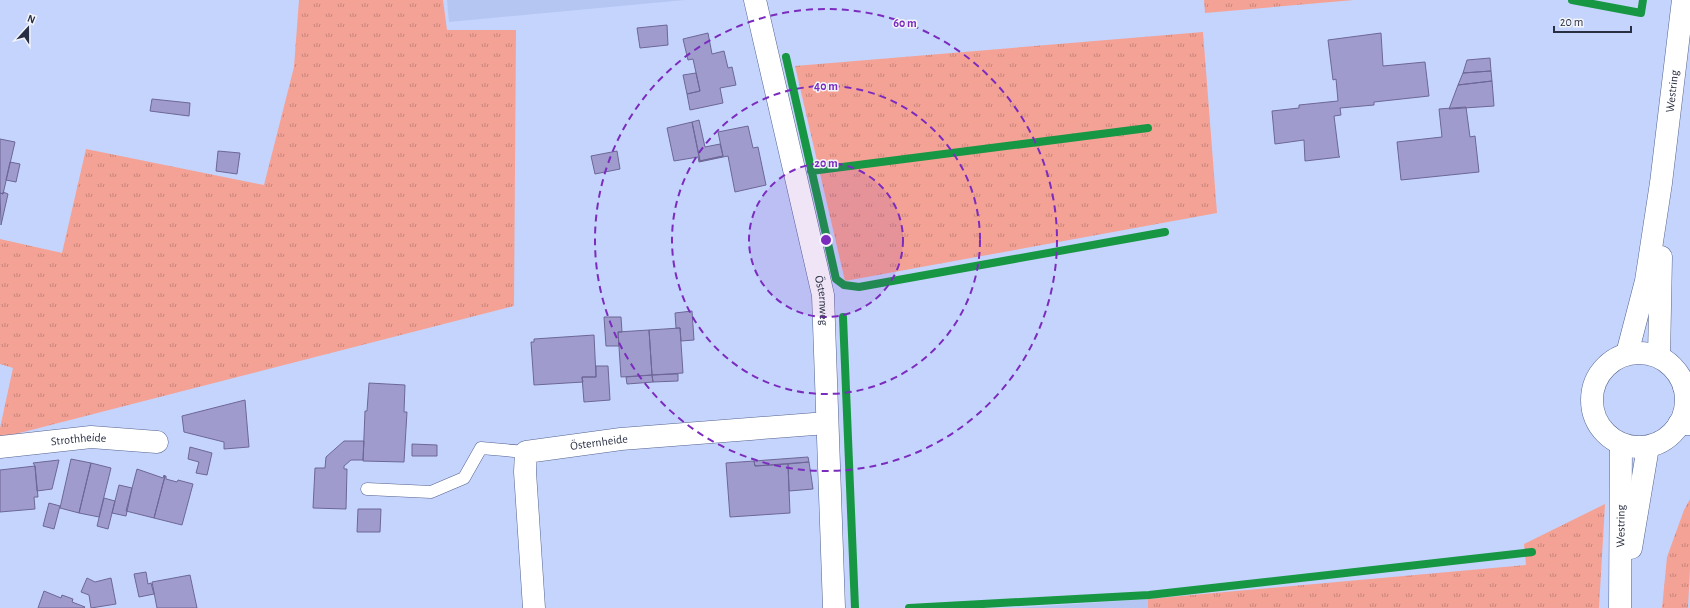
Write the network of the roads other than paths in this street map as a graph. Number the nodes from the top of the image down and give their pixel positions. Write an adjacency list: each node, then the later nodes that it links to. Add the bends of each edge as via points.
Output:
1 (1683, 0): 3 (street, Westring)
2 (754, 2): 7 (street, Östernweg, via 822,295)
3 (1662, 183): 4 (street, Westring, via 1646,281); 5 (street, Westring)
4 (1627, 354): 5 (street, via 1643,353); 10 (street, via 1612,361 1600,373 1593,388 1592,405 1596,421 1606,434)
5 (1659, 357): 6 (street, via 1675,369)
6 (1687, 387): 8 (street)
7 (827, 423): 13 (street, Östernheide, via 621,439); 16 (street, Östernweg)
8 (1685, 424): 12 (street, via 1666,439)
9 (157, 442): 11 (street, Strothheide, via 91,437)
10 (1621, 444): 12 (street); 17 (street, Westring)
11 (0, 447)
12 (1648, 447): 17 (street, Westring)
13 (526, 452): 14 (lane, via 481,448 464,478 431,492); 15 (street)
14 (367, 490)
15 (534, 608)
16 (834, 608)
17 (1620, 608)

